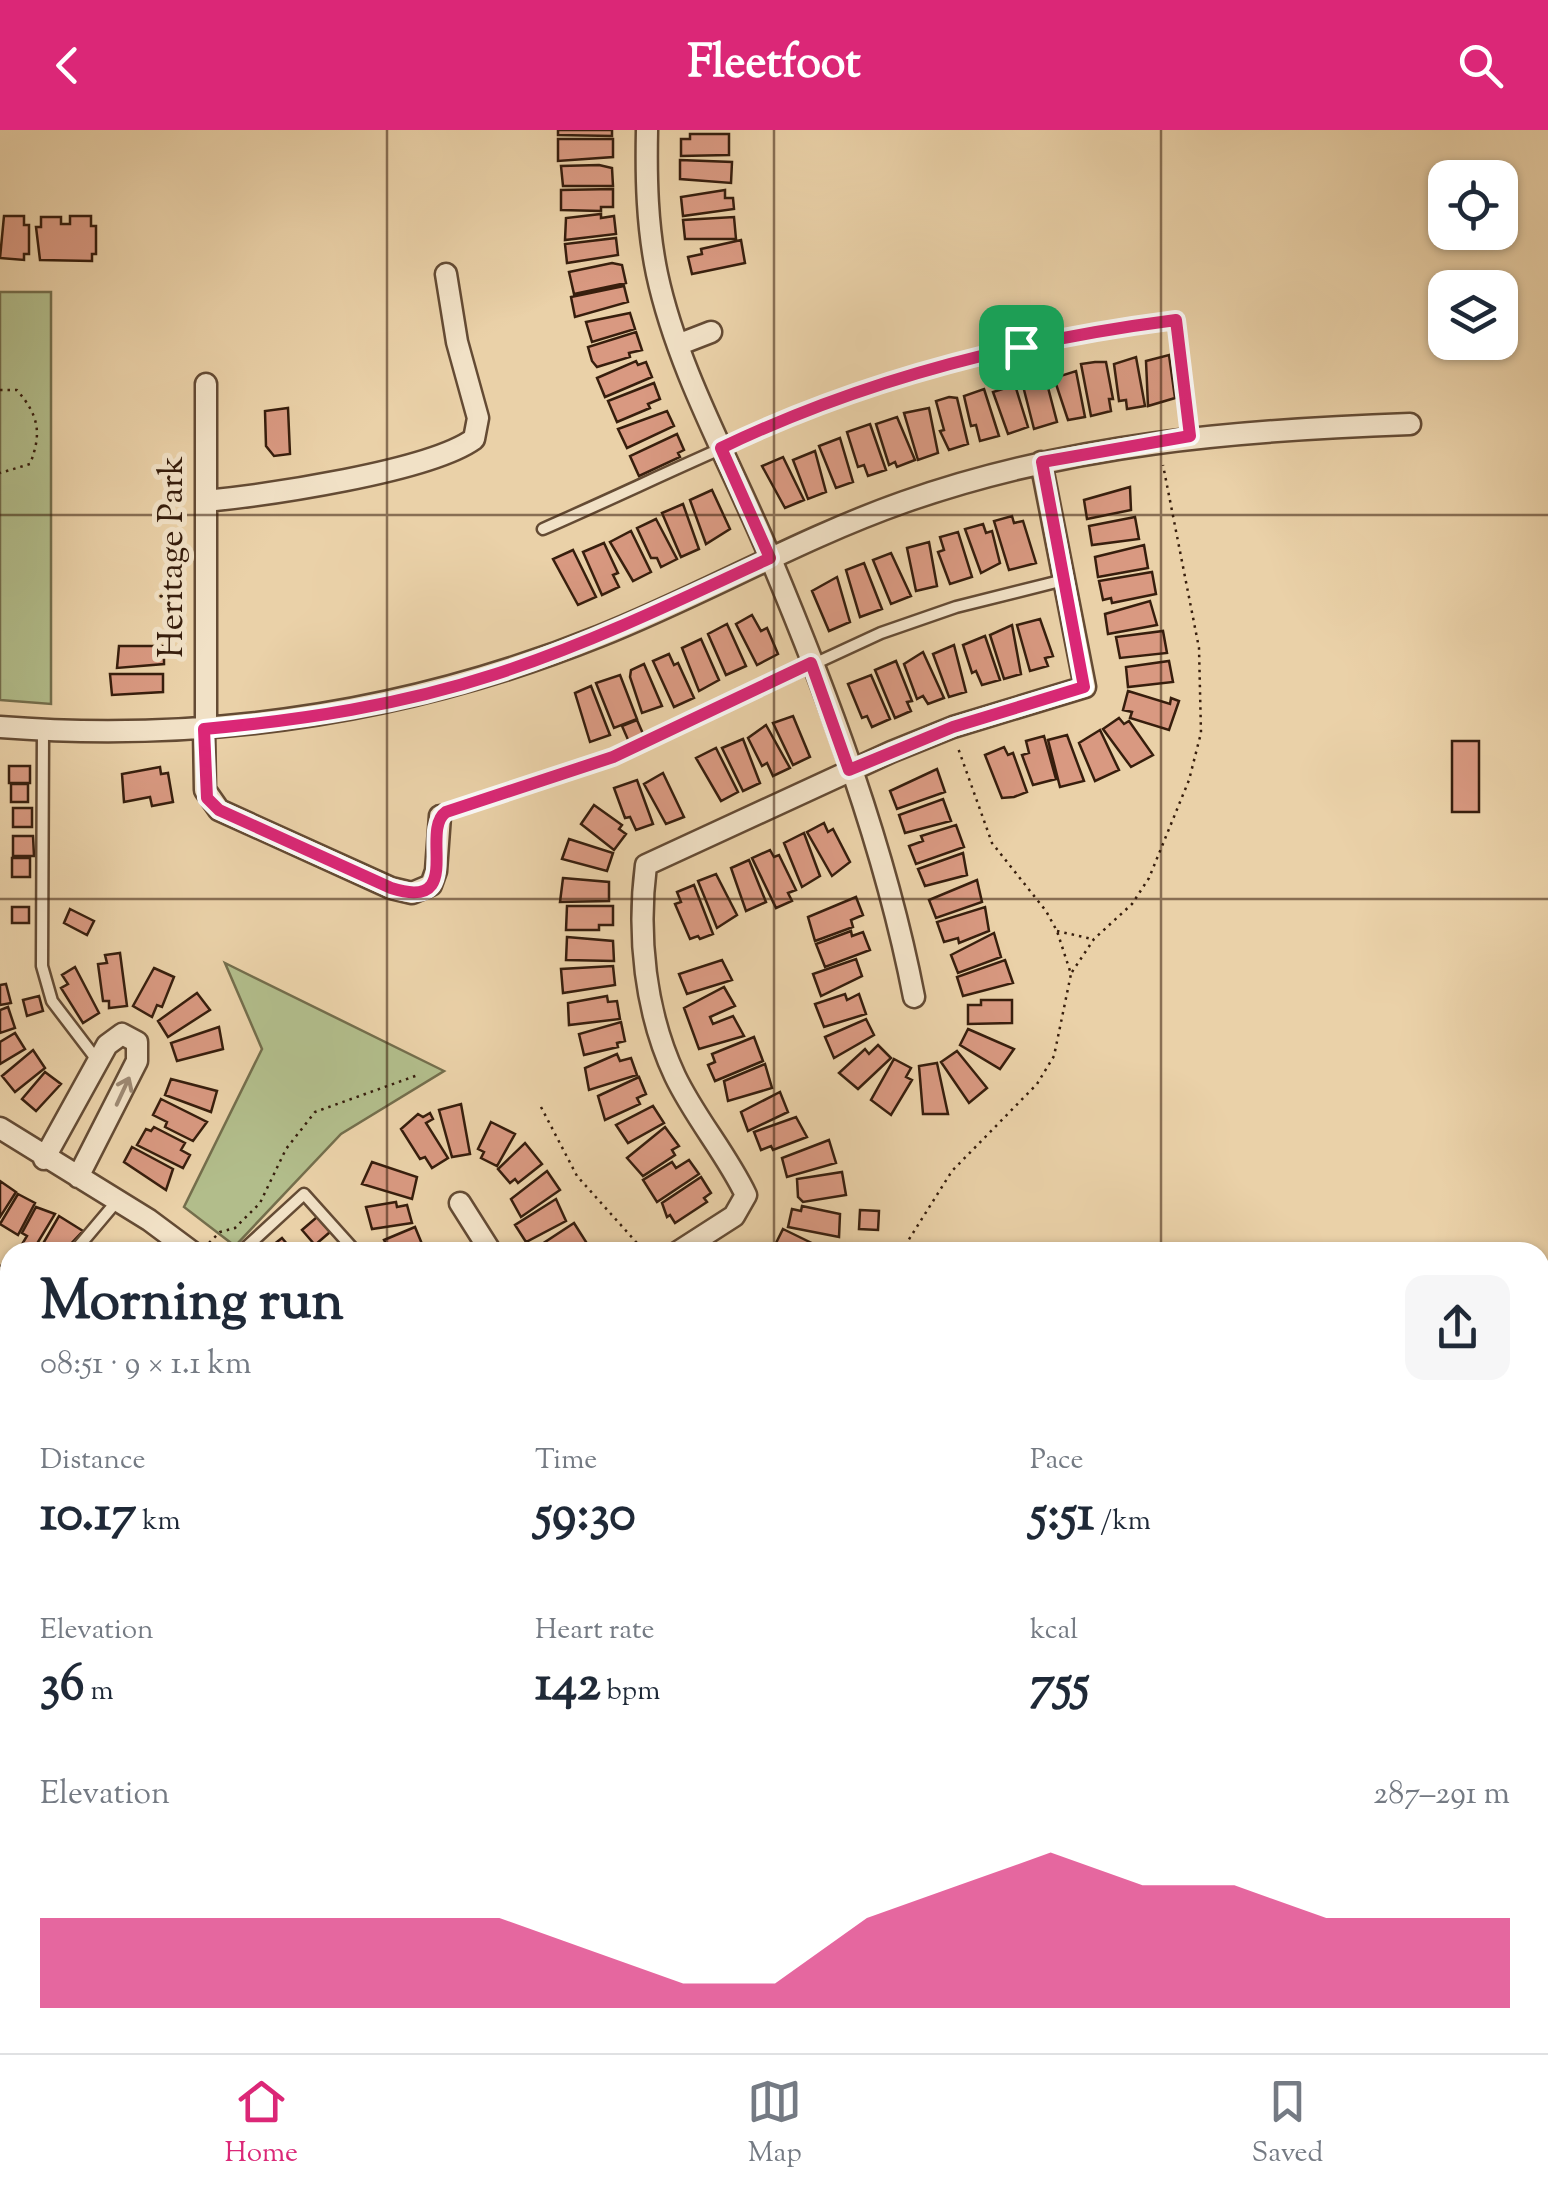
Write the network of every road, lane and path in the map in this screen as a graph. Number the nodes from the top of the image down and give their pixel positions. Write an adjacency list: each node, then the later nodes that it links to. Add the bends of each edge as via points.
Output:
1 (647, 130): 4 (street, via 651,240)
2 (446, 274): 13 (street, via 478,418 474,439 322,484)
3 (711, 332): 4 (street)
4 (680, 344): 9 (street)
5 (206, 384): 13 (street, Heritage Park)
6 (0, 390): 12 (path, via 17,390 39,425 30,464)
7 (1410, 424): 8 (street)
8 (1190, 436): 9 (lane, via 1176,320 947,366); 10 (street)
9 (721, 448): 14 (lane); 15 (street)
10 (1042, 462): 15 (street, via 905,502); 16 (street)
11 (1163, 465): 25 (path, via 1199,648 1201,733 1149,878)
12 (0, 473)
13 (206, 500): 19 (street, Heritage Park)
14 (543, 529)
15 (770, 558): 17 (street); 19 (street, via 600,636 496,674 360,708)
16 (1066, 580): 17 (lane, via 956,608); 22 (street, via 1084,687 953,727)
17 (811, 663): 22 (street); 23 (lane, via 613,757)
18 (0, 727): 20 (street)
19 (205, 729): 20 (street); 23 (street, Heritage Park, via 205,790 219,810 391,888 412,893 430,886)
20 (42, 730): 28 (lane, via 42,966 52,1000)
21 (956, 742): 24 (path, via 992,843)
22 (849, 770): 27 (street, via 896,905); 43 (street, via 646,865 644,954 658,1032 676,1078 746,1195 734,1216)
23 (440, 816)
24 (1058, 930): 25 (path); 26 (path)
25 (1094, 939): 26 (path)
26 (1071, 974): 44 (path, via 1058,1042 1037,1084 952,1171)
27 (914, 998)
28 (98, 1061): 32 (street); 33 (street, one-way to 28, via 137,1062 138,1042 122,1034)
29 (418, 1076): 38 (path, via 314,1112 260,1203)
30 (541, 1107): 42 (path, via 576,1176)
31 (0, 1128): 32 (street)
32 (44, 1159): 33 (street)
33 (78, 1178): 34 (street)
34 (117, 1201): 36 (lane); 37 (street)
35 (460, 1204): 41 (street)
36 (82, 1242)
37 (188, 1242)
38 (208, 1242)
39 (252, 1242): 40 (lane, via 304,1194)
40 (347, 1242)
41 (485, 1242)
42 (636, 1242)
43 (694, 1242)
44 (908, 1242)

